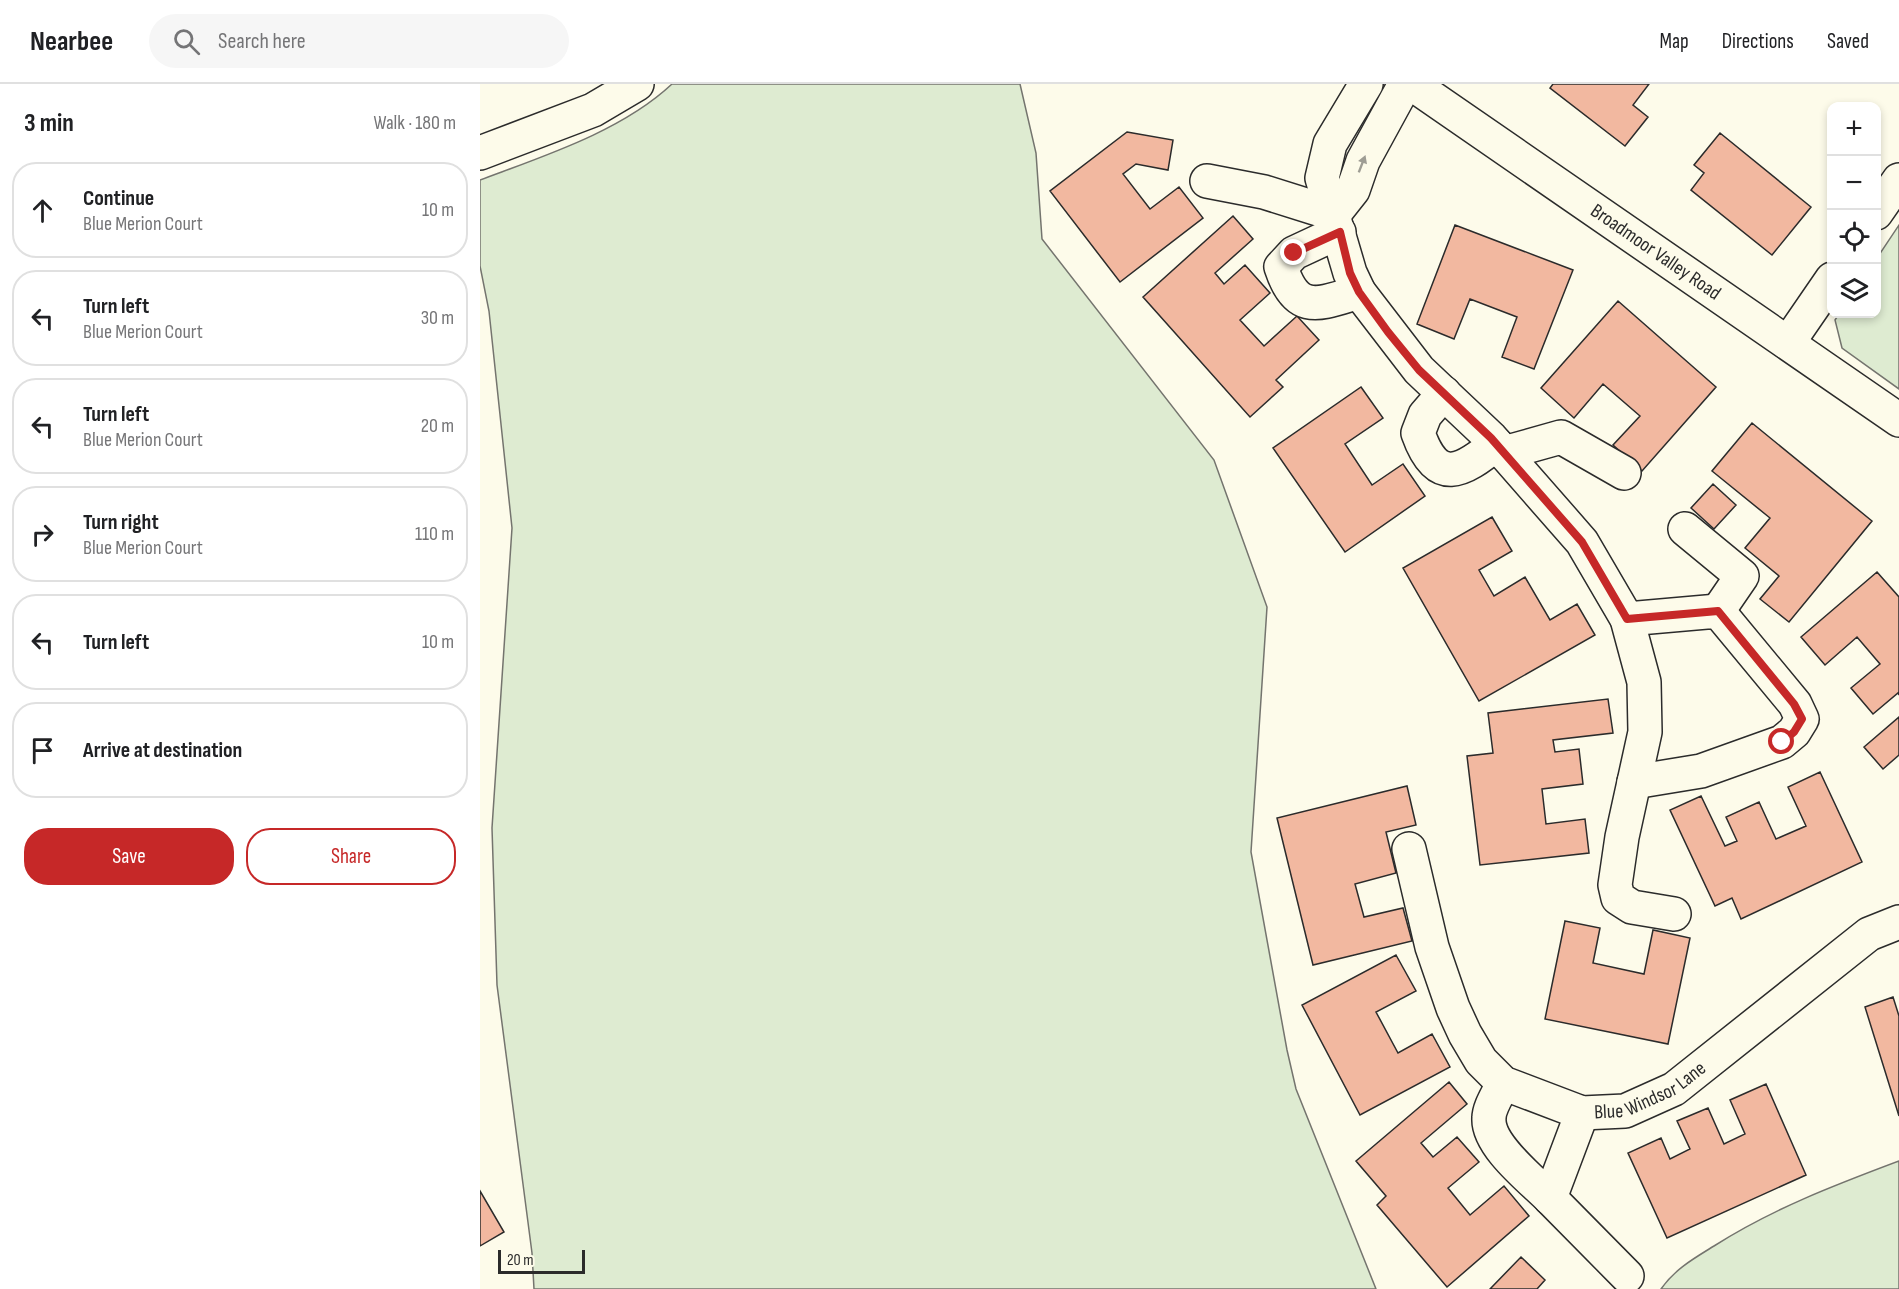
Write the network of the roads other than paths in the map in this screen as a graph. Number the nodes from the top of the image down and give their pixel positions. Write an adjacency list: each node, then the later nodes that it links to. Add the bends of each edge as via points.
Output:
1 (637, 84): 5 (street, via 592,110)
2 (1366, 84): 9 (street, via 1330,144 1324,166 1322,178)
3 (1405, 84): 9 (street, one-way to 3, via 1363,161)
4 (1412, 84): 12 (street, Broadmoor Valley Road)
5 (480, 153)
6 (1899, 180): 8 (street)
7 (1207, 181): 9 (street, via 1264,192)
8 (1878, 210)
9 (1337, 223): 11 (street); 11 (street, via 1294,253 1281,267 1283,274 1299,300 1316,305)
10 (1827, 286): 12 (street)
11 (1359, 292): 13 (street, via 1419,370)
12 (1788, 343): 14 (street, Broadmoor Valley Road)
13 (1444, 393): 15 (street); 15 (street, via 1425,415 1418,434 1425,452 1440,466 1454,471)
14 (1899, 420)
15 (1500, 448): 16 (street, via 1561,437); 19 (street, via 1582,542)
16 (1624, 473)
17 (1685, 529): 18 (street, via 1742,576)
18 (1718, 611): 19 (street); 20 (street, via 1802,719 1782,742 1701,771)
19 (1627, 619): 20 (street, via 1644,682 1645,732)
20 (1634, 782): 22 (street, via 1615,885 1618,898 1632,907)
21 (1408, 849): 24 (street, Blue Windsor Lane, via 1432,947 1453,1008 1481,1060)
22 (1674, 914)
23 (1899, 922): 25 (street, Blue Windsor Lane, via 1869,934 1674,1089 1625,1111)
24 (1503, 1083): 25 (street, Blue Windsor Lane); 26 (street, via 1489,1117 1492,1135)
25 (1582, 1113): 26 (street)
26 (1550, 1198): 27 (street)
27 (1628, 1276)

